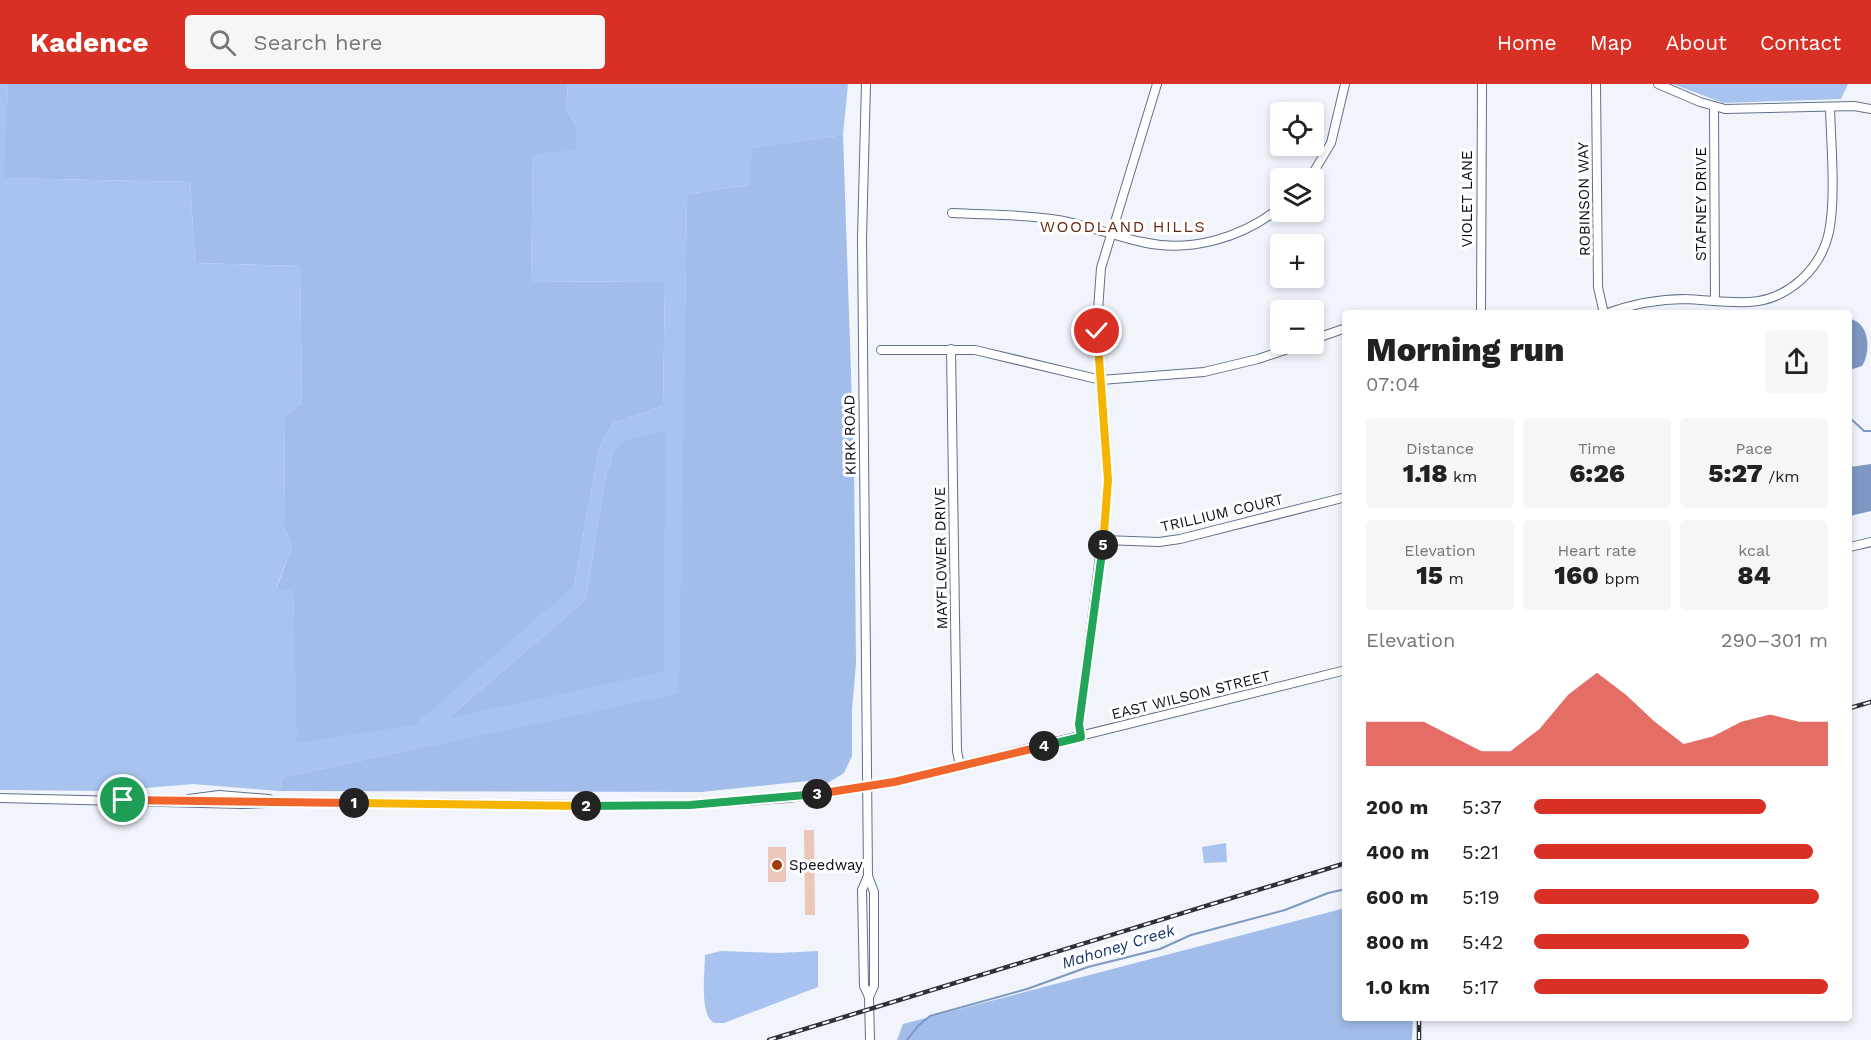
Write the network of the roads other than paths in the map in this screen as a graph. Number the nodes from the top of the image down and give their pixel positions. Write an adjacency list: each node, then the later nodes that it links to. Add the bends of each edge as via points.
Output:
1 (866, 84): 31 (street, KIRK ROAD, via 862,249)
2 (1157, 84): 13 (street)
3 (1345, 84): 10 (street, via 1331,143)
4 (1482, 84): 15 (street, VIOLET LANE)
5 (1596, 84): 16 (street, ROBINSON WAY, via 1598,287)
6 (1658, 84): 7 (street)
7 (1714, 107): 8 (street); 14 (street, STAFNEY DRIVE)
8 (1830, 108): 9 (street, via 1854,106); 14 (street, via 1831,207 1823,250 1812,268 1786,291 1750,302)
9 (1871, 110)
10 (1316, 168)
11 (952, 213): 13 (street, via 1047,218)
12 (1270, 214): 13 (street, via 1240,232 1200,244 1153,244)
13 (1110, 233): 23 (street, via 1097,305)
14 (1715, 301): 17 (street, via 1660,300)
15 (1481, 310)
16 (1603, 310)
17 (1615, 310)
18 (1342, 329): 19 (street)
19 (1324, 336)
20 (951, 349): 21 (street); 23 (street, via 975,350); 30 (street, MAYFLOWER DRIVE)
21 (881, 350)
22 (1273, 354): 23 (street, via 1204,372)
23 (1101, 380): 25 (street, via 1108,480)
24 (1342, 498): 25 (street, TRILLIUM COURT, via 1180,539)
25 (1104, 540): 29 (street, via 1079,724)
26 (1871, 542): 27 (street)
27 (1852, 547)
28 (1342, 671): 29 (street, EAST WILSON STREET)
29 (1081, 737): 30 (street, EAST WILSON STREET)
30 (960, 766): 31 (street, EAST WILSON STREET)
31 (868, 786): 32 (street, EAST WILSON STREET, via 788,798 674,806 293,802 221,795 180,801); 33 (street, KIRK ROAD, via 868,876 874,892)
32 (0, 798)
33 (870, 1040)

